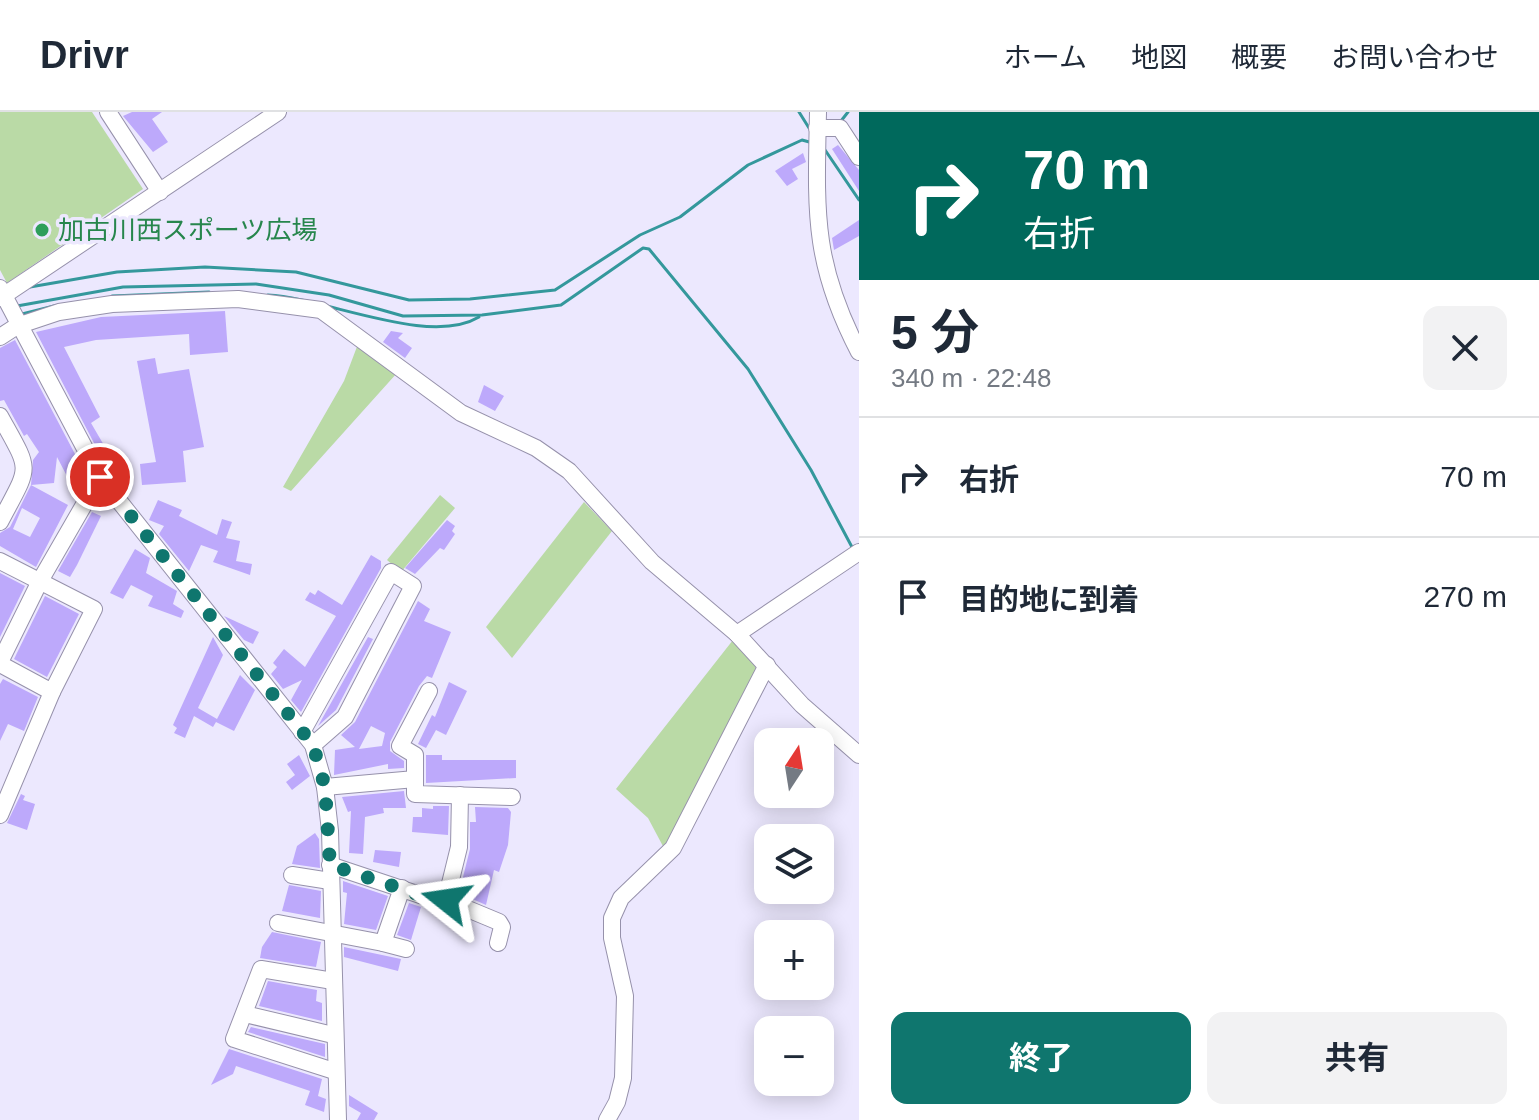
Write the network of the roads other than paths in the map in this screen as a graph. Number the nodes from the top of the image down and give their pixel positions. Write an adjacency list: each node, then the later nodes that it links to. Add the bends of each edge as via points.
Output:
1 (278, 112): 5 (street)
2 (113, 113): 5 (street)
3 (821, 131): 4 (street, via 840,128); 9 (street, via 815,192 821,257)
4 (859, 157)
5 (160, 192): 6 (street)
6 (2, 294): 7 (street)
7 (17, 326): 8 (street); 11 (street); 18 (street, via 59,312 175,299 238,299 321,310 461,413 536,448 569,471 652,562)
8 (0, 337)
9 (859, 352)
10 (0, 416): 12 (street, via 26,464)
11 (100, 477): 15 (street); 24 (street)
12 (0, 522)
13 (854, 555): 18 (street)
14 (0, 561): 15 (street)
15 (40, 581): 17 (street); 23 (street, via 94,609)
16 (360, 627): 19 (street); 19 (street, via 391,572 413,586); 24 (street)
17 (7, 634): 20 (street)
18 (737, 634): 21 (street)
19 (384, 642): 24 (street, via 345,717)
20 (0, 663): 23 (street)
21 (767, 665): 25 (street, via 802,705); 45 (street, via 673,848 621,898 612,918 625,996 623,1078)
22 (429, 691): 26 (street, via 400,746 415,755)
23 (52, 692): 30 (street)
24 (307, 739): 27 (street)
25 (859, 755)
26 (415, 779): 27 (street); 28 (street, via 415,794)
27 (325, 787): 31 (street)
28 (460, 795): 29 (street); 34 (street, via 459,847)
29 (512, 797)
30 (0, 815)
31 (330, 873): 32 (street); 33 (street); 36 (street)
32 (292, 875)
33 (402, 888): 34 (street); 37 (street)
34 (446, 900): 38 (street, via 499,922)
35 (278, 923): 36 (street)
36 (332, 932): 37 (street); 40 (street)
37 (383, 943): 39 (street)
38 (498, 943)
39 (406, 949)
40 (333, 981): 41 (street, via 261,969); 42 (street)
41 (245, 1014): 42 (street); 43 (street, via 234,1039)
42 (333, 1035): 43 (street)
43 (334, 1071): 44 (street)
44 (338, 1120)
45 (607, 1120)

